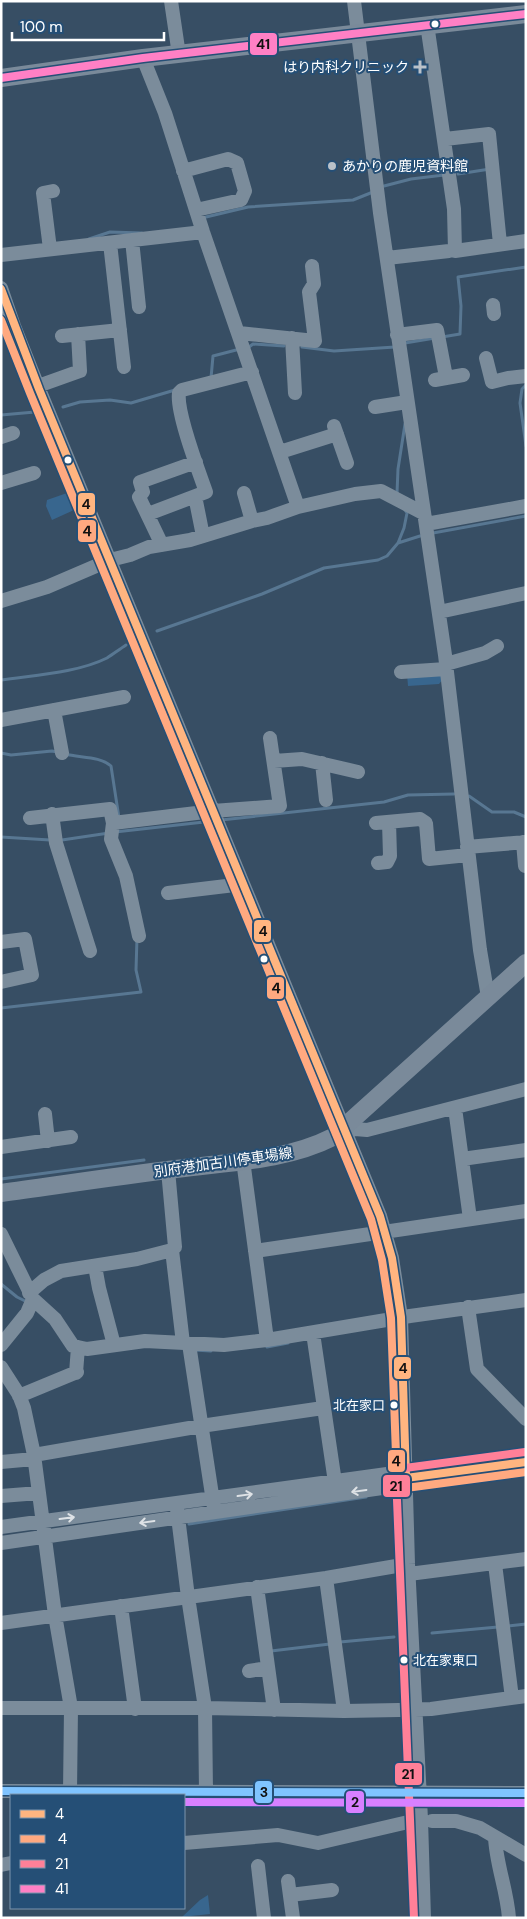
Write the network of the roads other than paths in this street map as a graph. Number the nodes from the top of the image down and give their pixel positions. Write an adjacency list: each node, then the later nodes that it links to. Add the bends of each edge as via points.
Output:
1 (171, 1): 6 (street)
2 (354, 1): 5 (street)
3 (526, 14): 4 (main road)
4 (427, 24): 5 (main road); 9 (street)
5 (358, 32): 6 (main road); 21 (street)
6 (179, 55): 7 (main road)
7 (144, 58): 8 (main road); 10 (street)
8 (1, 78)
9 (445, 139): 17 (street, via 489,134); 17 (street, via 456,251)
10 (183, 171): 12 (street); 12 (street, via 228,160 238,163 245,191 241,200)
11 (53, 192): 18 (street, via 43,193)
12 (196, 210): 13 (street)
13 (203, 232): 14 (street); 26 (street)
14 (132, 240): 16 (street); 24 (street)
15 (526, 241): 17 (street)
16 (110, 243): 18 (street); 25 (street)
17 (500, 244)
18 (50, 246): 20 (street)
19 (449, 252): 21 (street)
20 (1, 255)
21 (387, 258): 28 (street)
22 (312, 266): 30 (street, via 314,284 305,291 315,341)
23 (1, 288): 36 (street)
24 (139, 307)
25 (120, 330): 27 (street); 32 (street)
26 (239, 333): 30 (street); 33 (street)
27 (78, 334): 29 (street); 36 (street, via 87,361 80,371)
28 (397, 334): 34 (street, via 437,330 441,378); 38 (street)
29 (62, 336)
30 (292, 338): 37 (street, via 289,377)
31 (486, 358): 35 (street, via 492,382)
32 (124, 367)
33 (252, 372): 40 (street); 41 (street, via 179,393 178,401)
34 (462, 375)
35 (526, 376)
36 (38, 386): 54 (street)
37 (295, 393)
38 (406, 402): 39 (street); 50 (street)
39 (375, 407)
40 (280, 452): 42 (street, via 335,429); 48 (street)
41 (196, 462): 46 (street, via 206,492); 49 (street, via 140,482 143,492 139,497)
42 (348, 463)
43 (34, 473): 44 (street)
44 (1, 483)
45 (244, 493): 51 (street)
46 (195, 496): 49 (street); 52 (street)
47 (526, 506): 50 (street)
48 (298, 507): 50 (street, via 381,490); 51 (street)
49 (148, 514): 53 (street)
50 (424, 518): 57 (street)
51 (252, 520): 52 (street)
52 (203, 536): 53 (street)
53 (162, 545): 54 (street, via 149,546)
54 (110, 560): 56 (street, via 46,587); 70 (street)
55 (521, 598): 57 (street)
56 (1, 600)
57 (439, 612): 59 (street)
58 (497, 646): 59 (street)
59 (446, 666): 60 (street); 75 (street)
60 (401, 672)
61 (124, 697): 62 (street)
62 (54, 710): 63 (street); 65 (street)
63 (1, 720)
64 (270, 738): 66 (street)
65 (62, 753)
66 (274, 761): 67 (street, via 302,758); 70 (street, via 280,806)
67 (322, 763): 68 (street); 69 (street)
68 (358, 772)
69 (326, 800)
70 (213, 811): 73 (street); 78 (street)
71 (52, 814): 72 (street); 73 (street, via 110,809); 82 (street, via 56,842)
72 (30, 818)
73 (113, 823): 80 (street, via 111,839 126,876)
74 (525, 842): 75 (street); 77 (street)
75 (467, 851): 76 (street, via 429,859 426,823 420,819 383,822 390,856 387,862); 85 (street)
76 (378, 863)
77 (525, 866)
78 (243, 884): 79 (street); 89 (street)
79 (177, 896)
80 (138, 936)
81 (1, 942): 84 (street, via 25,939 32,975)
82 (90, 951)
83 (526, 963): 85 (main road, 別府港加古川停車場線)
84 (1, 982)
85 (488, 997): 89 (main road, 別府港加古川停車場線)
86 (526, 1089): 87 (street)
87 (455, 1108): 89 (street, via 367,1130); 94 (street)
88 (45, 1114): 91 (street)
89 (343, 1128): 95 (main road, 別府港加古川停車場線, via 333,1137 295,1152); 100 (street)
90 (71, 1137): 91 (street)
91 (48, 1141): 92 (street)
92 (1, 1147)
93 (526, 1150): 94 (street)
94 (462, 1159): 99 (street)
95 (243, 1160): 96 (main road, 別府港加古川停車場線); 103 (street)
96 (168, 1170): 97 (main road, 別府港加古川停車場線); 102 (street, via 175,1246)
97 (1, 1193)
98 (526, 1211): 99 (street)
99 (470, 1219): 100 (street)
100 (385, 1231): 103 (street); 108 (street)
101 (2, 1237): 105 (street)
102 (172, 1250): 104 (street); 111 (street)
103 (255, 1251): 110 (street)
104 (95, 1266): 105 (street, via 61,1271 44,1280); 113 (street)
105 (31, 1296): 112 (street, via 27,1313); 114 (street)
106 (526, 1300): 107 (street)
107 (468, 1307): 108 (street); 118 (street, via 477,1369)
108 (401, 1317): 109 (street); 123 (street)
109 (313, 1333): 110 (street); 117 (street)
110 (266, 1340): 111 (street, via 224,1345)
111 (186, 1343): 113 (street, via 145,1341); 119 (street)
112 (1, 1345)
113 (114, 1345): 114 (street)
114 (78, 1347): 116 (street, via 76,1372)
115 (1, 1367): 116 (street)
116 (19, 1396): 120 (street)
117 (323, 1408): 119 (street); 124 (street)
118 (526, 1419)
119 (201, 1426): 120 (street); 127 (street)
120 (34, 1457): 121 (street); 125 (street)
121 (1, 1462)
122 (526, 1462): 123 (street)
123 (406, 1478): 124 (street, via 389,1487); 135 (street)
124 (336, 1488): 127 (street)
125 (39, 1493): 126 (street); 129 (street)
126 (1, 1496)
127 (213, 1506): 128 (street)
128 (177, 1511): 129 (street, one-way to 128); 131 (street, one-way to 131); 138 (street)
129 (44, 1521): 130 (street); 131 (street)
130 (1, 1527)
131 (46, 1537): 132 (street); 140 (street)
132 (1, 1543)
133 (526, 1560): 134 (street)
134 (495, 1564): 135 (street); 144 (street)
135 (409, 1569): 136 (street); 150 (street)
136 (326, 1578): 137 (street); 151 (street)
137 (257, 1587): 138 (street); 142 (street)
138 (188, 1597): 139 (street); 147 (street)
139 (121, 1606): 140 (street); 148 (street)
140 (55, 1616): 141 (street); 145 (street)
141 (1, 1623)
142 (268, 1668): 143 (street); 149 (street)
143 (249, 1671)
144 (519, 1697): 150 (street)
145 (70, 1705): 146 (street); 148 (street); 153 (street)
146 (1, 1708)
147 (205, 1708): 148 (street); 149 (street); 154 (street)
148 (135, 1709)
149 (274, 1710): 151 (street)
150 (416, 1710): 151 (street); 155 (street)
151 (344, 1711)
152 (1, 1791): 156 (street)
153 (70, 1792): 156 (street); 157 (street)
154 (206, 1792): 155 (street); 157 (street)
155 (420, 1792): 158 (street); 159 (street)
156 (44, 1793)
157 (165, 1793)
158 (526, 1793)
159 (427, 1820): 160 (street, via 456,1821); 161 (street, via 318,1843 278,1835); 169 (street)
160 (496, 1837): 162 (street); 170 (street, via 496,1850 509,1899)
161 (185, 1843)
162 (526, 1855)
163 (256, 1873): 167 (street)
164 (288, 1881): 166 (street)
165 (332, 1890): 166 (street)
166 (290, 1895): 168 (street)
167 (264, 1918)
168 (293, 1918)
169 (424, 1918)
170 (509, 1918)

